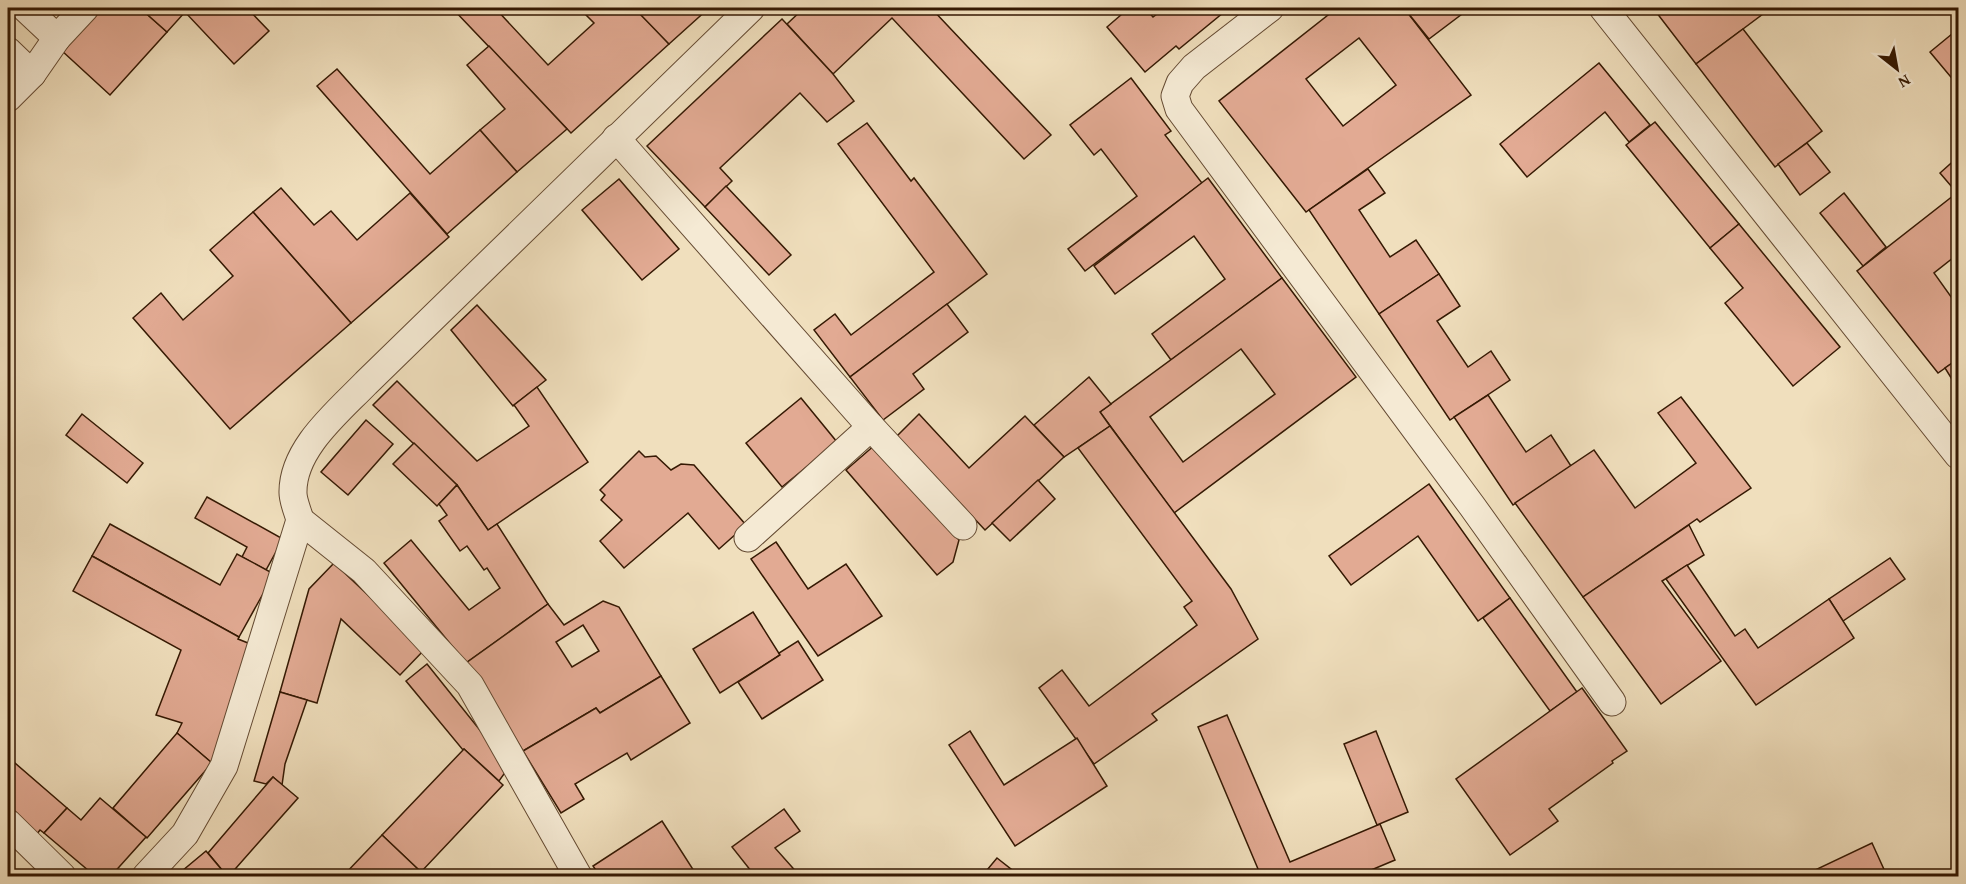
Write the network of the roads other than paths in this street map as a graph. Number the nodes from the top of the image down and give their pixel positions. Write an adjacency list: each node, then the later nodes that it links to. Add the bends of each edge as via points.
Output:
1 (25, 8): 6 (lane)
2 (85, 8): 6 (lane)
3 (752, 8): 10 (lane)
4 (1270, 8): 16 (lane, via 1194,66 1175,96 1179,109)
5 (1603, 8): 12 (lane)
6 (57, 38): 8 (lane)
7 (8, 51): 8 (lane)
8 (32, 74): 9 (lane)
9 (8, 99)
10 (616, 138): 11 (lane); 13 (lane, via 318,433 297,466 293,494)
11 (871, 427): 14 (lane); 15 (lane)
12 (1959, 455)
13 (300, 520): 19 (lane, via 224,766 185,834); 20 (lane, via 364,571 470,685)
14 (963, 526)
15 (748, 538)
16 (1612, 702)
17 (8, 823): 18 (lane)
18 (62, 876)
19 (146, 876)
20 (578, 876)

